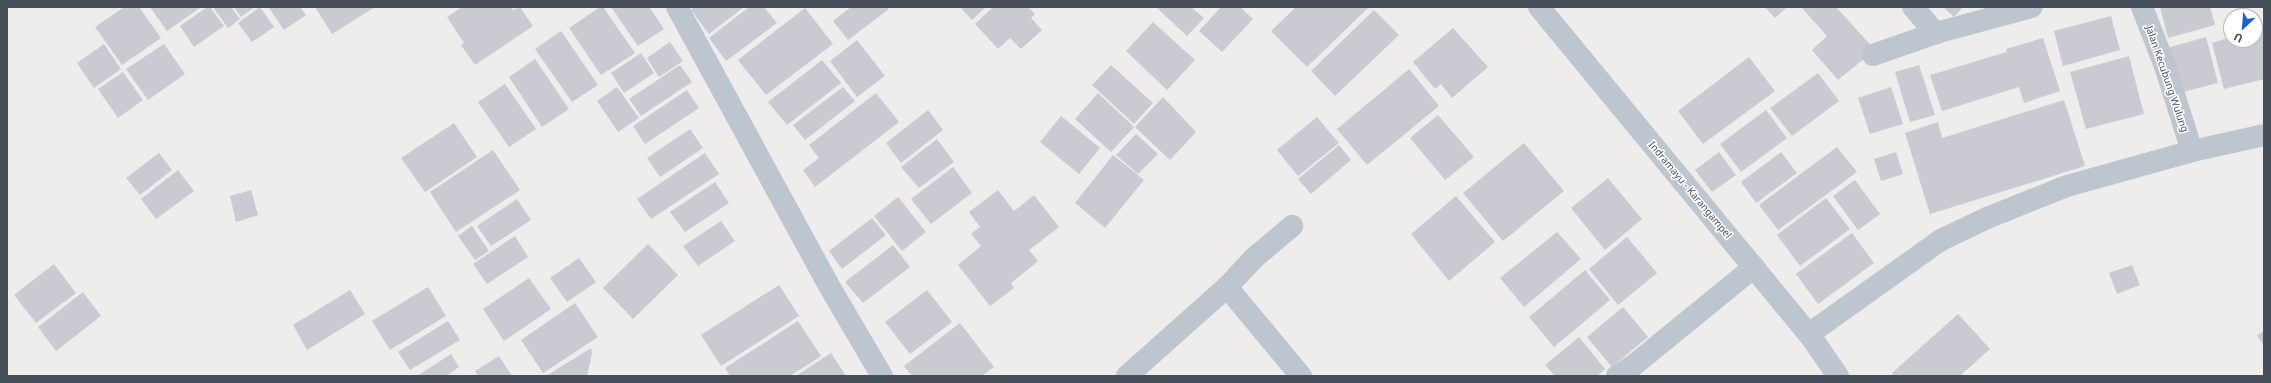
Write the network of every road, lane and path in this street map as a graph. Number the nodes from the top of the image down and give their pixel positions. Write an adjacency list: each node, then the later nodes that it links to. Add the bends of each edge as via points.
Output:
1 (677, 7): 14 (street, via 828,284)
2 (1539, 7): 11 (street, Indramayu - Karangampel)
3 (1913, 7): 6 (street)
4 (2032, 7): 6 (street)
5 (2142, 7): 9 (street, Jalan Kecubung Wulung, via 2165,66)
6 (1936, 32): 7 (street)
7 (1873, 55)
8 (2264, 135): 9 (street)
9 (2192, 151): 13 (street, via 2067,186 1961,229 1941,240)
10 (1292, 226): 12 (street, via 1254,258)
11 (1754, 267): 13 (street, Indramayu - Karangampel); 17 (street)
12 (1227, 287): 15 (street); 16 (street)
13 (1809, 334): 18 (street, Indramayu - Karangampel)
14 (882, 376)
15 (1126, 376)
16 (1301, 376)
17 (1617, 376)
18 (1838, 376)

